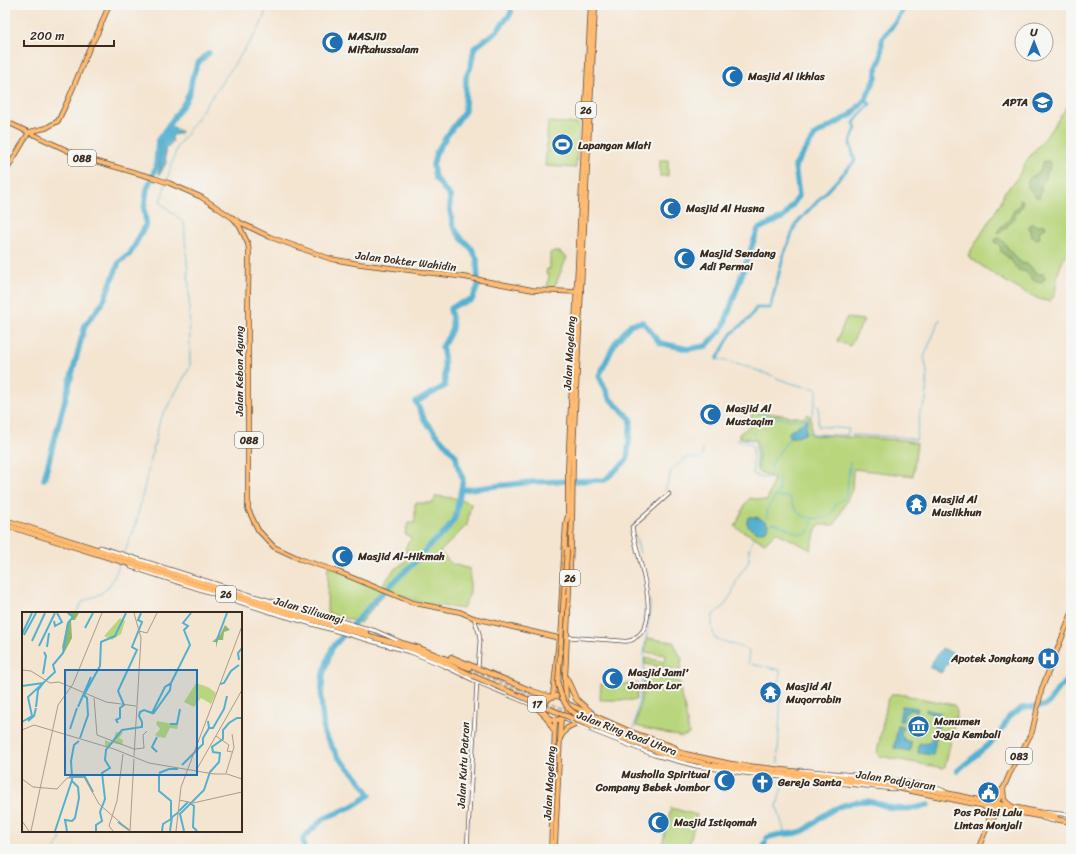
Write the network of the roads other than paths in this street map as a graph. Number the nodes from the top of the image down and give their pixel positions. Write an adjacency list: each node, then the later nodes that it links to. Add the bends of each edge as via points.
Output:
1 (109, 5): 5 (main road, via 58,121 46,128)
2 (591, 5): 7 (highway, Jalan Magelang / 26)
3 (595, 5): 7 (highway, Jalan Magelang / 26)
4 (5, 121): 5 (main road, Jalan Kebon Agung / 088)
5 (29, 132): 6 (main road); 8 (main road, Jalan Kebon Agung / 088, via 81,157 169,183 201,197)
6 (5, 173)
7 (583, 209): 10 (highway, Jalan Magelang / 26); 11 (highway, Jalan Magelang / 26)
8 (233, 218): 9 (main road, Jalan Kebon Agung); 21 (main road, Jalan Kebon Agung / 088, via 240,227 249,252 248,509 258,530 279,550 414,603 460,612)
9 (239, 222): 10 (main road, Jalan Dokter Wahidin, via 270,237 341,262 464,277 533,290)
10 (577, 292): 11 (highway, Jalan Magelang / 26)
11 (570, 473): 12 (highway, Jalan Magelang / 26)
12 (570, 488): 14 (highway, Jalan Magelang / 26); 26 (highway, Jalan Magelang / 26, via 572,519)
13 (669, 494): 26 (street, via 632,527 648,600 644,630 628,642)
14 (568, 517): 27 (highway, Jalan Magelang / 26); 48 (highway, bridge, via 558,684 568,708)
15 (5, 518): 17 (highway, Jalan Siliwangi / 26)
16 (5, 526): 17 (highway, Jalan Siliwangi / 26)
17 (98, 551): 18 (highway, Jalan Siliwangi / 26)
18 (133, 563): 20 (highway, Jalan Siliwangi / 26); 23 (street, via 252,606); 24 (highway, Jalan Siliwangi / 26, via 307,614)
19 (1071, 615): 54 (main road, 083, via 1046,676 1032,732)
20 (298, 617): 22 (highway, Jalan Siliwangi / 26); 23 (highway, 26)
21 (474, 618): 27 (main road, Jalan Kebon Agung / 088); 31 (street, via 479,633)
22 (312, 620): 23 (highway, 26); 24 (highway, Jalan Siliwangi / 26)
23 (303, 621): 24 (street, 26)
24 (320, 621): 25 (highway, Jalan Siliwangi / 26)
25 (363, 633): 28 (highway, Jalan Siliwangi / 26); 29 (highway, Jalan Siliwangi / 26, via 402,642); 35 (street)
26 (567, 637): 32 (highway, Jalan Magelang / 26)
27 (559, 638): 33 (highway, Jalan Magelang / 26)
28 (415, 650): 48 (highway, Jalan Siliwangi / 17, bridge)
29 (432, 653): 30 (highway, Jalan Siliwangi); 31 (highway, 26)
30 (469, 668)
31 (478, 668): 37 (highway, 26)
32 (566, 668): 34 (highway, Jalan Magelang / 26); 44 (highway, via 574,696)
33 (556, 678): 34 (highway); 36 (highway, Jalan Magelang / 26)
34 (565, 678): 40 (highway, Jalan Magelang / 26)
35 (477, 682): 41 (street); 65 (street, Jalan Kutu Patran)
36 (554, 686): 37 (highway, via 544,693); 39 (highway, Jalan Magelang / 26)
37 (532, 691): 38 (highway, 26)
38 (540, 694): 39 (highway, 26); 41 (street, via 540,703)
39 (552, 696): 40 (highway, 26, via 560,696); 43 (highway, 26, via 545,703)
40 (567, 702): 42 (highway, 17); 45 (highway, 26, via 568,710)
41 (536, 707): 43 (street); 49 (main road, via 549,721)
42 (583, 711): 44 (highway, 17); 47 (street, via 577,717)
43 (544, 712): 46 (highway)
44 (596, 717): 52 (highway, 17, via 674,747)
45 (562, 718): 46 (highway); 47 (street, Jalan Ring Road Utara); 50 (main road, Jalan Magelang / 26)
46 (555, 720): 49 (main road, Jalan Magelang)
47 (577, 725): 50 (main road, via 567,728); 53 (street, Jalan Ring Road Utara, via 654,755 696,766)
48 (601, 730): 53 (highway, Jalan Padjajaran / 17, via 664,754 697,762 731,769)
49 (554, 734): 66 (main road, Jalan Magelang)
50 (560, 739): 67 (main road, Jalan Magelang / 26)
51 (642, 741): 52 (highway, Jalan Padjajaran / 17)
52 (679, 753): 55 (highway, Jalan Padjajaran / 17, via 731,764 884,781)
53 (863, 784): 55 (highway, Jalan Padjajaran / 17)
54 (1003, 789): 56 (highway, via 993,798); 58 (main road, 083); 59 (highway, via 1004,800)
55 (946, 795): 56 (highway, Jalan Padjajaran / 17); 57 (highway, Jalan Padjajaran / 17)
56 (981, 800): 58 (highway, Jalan Padjajaran / 17)
57 (983, 805): 58 (highway, Jalan Padjajaran / 17); 63 (highway, via 989,813)
58 (996, 806): 59 (highway, Jalan Padjajaran / 17); 63 (main road)
59 (1010, 809): 60 (highway, Jalan Padjajaran / 17); 63 (highway, via 997,814)
60 (1038, 814): 61 (street, via 1047,811); 62 (highway, Jalan Padjajaran / 17); 64 (highway, Jalan Padjajaran / 17)
61 (1071, 815)
62 (1071, 819)
63 (989, 822): 68 (main road)
64 (1071, 823)
65 (467, 849)
66 (551, 849)
67 (555, 849)
68 (978, 849)

